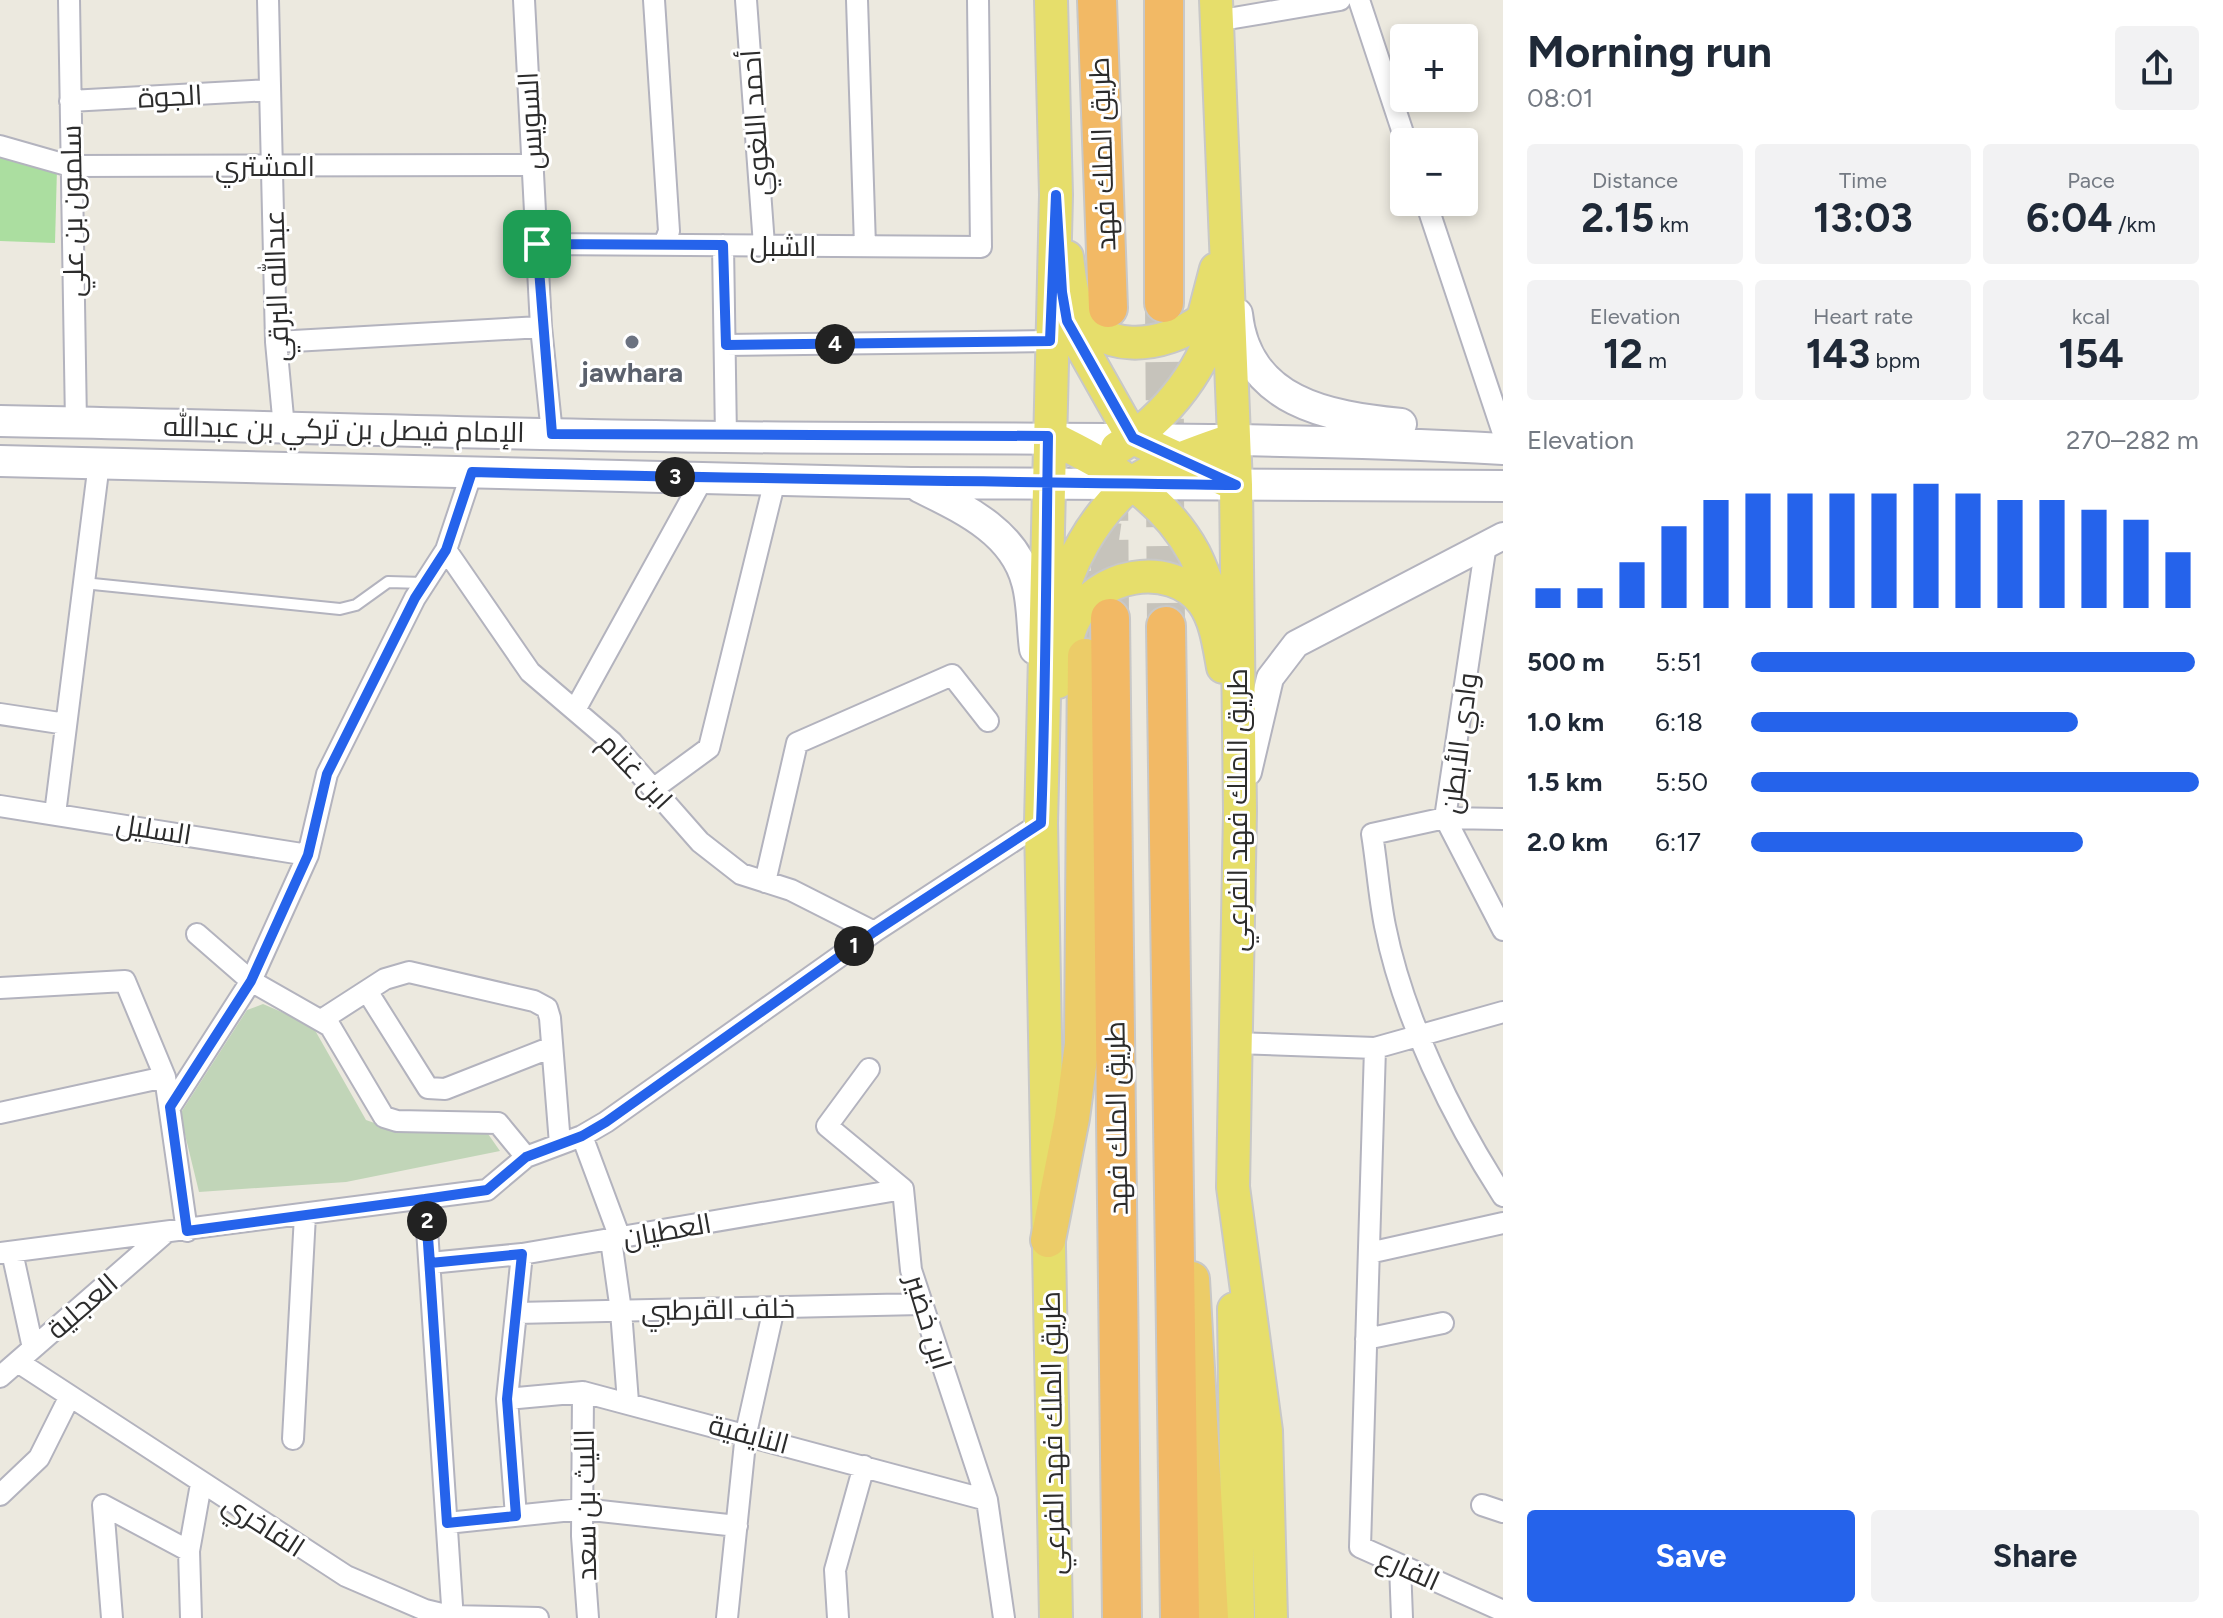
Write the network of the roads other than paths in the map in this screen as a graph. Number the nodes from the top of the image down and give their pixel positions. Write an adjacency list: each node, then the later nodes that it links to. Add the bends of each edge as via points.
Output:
1 (69, 0): 15 (street, سلمون بن علي)
2 (268, 0): 14 (street, عبدالله البرقي)
3 (524, 0): 18 (street, السويس)
4 (654, 0): 25 (street, via 669,231)
5 (746, 0): 27 (street, أحمد اللغوي)
6 (857, 0): 28 (street)
7 (978, 0): 28 (street, الشبل, via 981,247)
8 (1051, 0): 21 (main road, طريق الملك فهد الفرعي)
9 (1097, 0): 30 (highway, طريق الملك فهد)
10 (1164, 0): 29 (highway, طريق الملك فهد)
11 (1340, 0): 13 (street)
12 (1359, 0): 16 (street)
13 (1216, 10): 22 (main road, طريق الملك فهد الفرعي)
14 (270, 90): 15 (street, الجوة); 20 (street, عبدالله البرقي)
15 (70, 101): 19 (street, سلمون بن علي)
16 (1401, 128)
17 (0, 146): 19 (street, المشتري)
18 (533, 165): 20 (street, المشتري); 24 (street, السويس)
19 (70, 166): 20 (street, المشتري); 36 (street, سلمون بن علي)
20 (272, 167): 33 (street, عبدالله البرقي)
21 (1056, 195): 22 (main road, via 1081,313 1116,341 1142,345 1172,339 1203,319); 32 (main road, طريق الملك فهد الفرعي); 42 (main road, via 1067,321)
22 (1227, 207): 39 (main road, via 1239,331 1252,366 1280,390 1310,409 1362,421); 42 (main road, via 1219,307 1204,360); 43 (main road, طريق الملك فهد الفرعي)
23 (1431, 216): 39 (street)
24 (537, 244): 25 (street, الشبل); 31 (street, السويس)
25 (664, 245): 26 (street, الشبل)
26 (723, 245): 27 (street, الشبل); 34 (street)
27 (764, 245): 28 (street, الشبل)
28 (865, 246)
29 (1164, 303)
30 (1108, 308)
31 (541, 327): 33 (street); 38 (street, السويس)
32 (1050, 341): 34 (street); 40 (main road, طريق الملك فهد الفرعي)
33 (276, 342): 37 (street, عبدالله البرقي)
34 (726, 345): 41 (street)
35 (0, 421): 36 (main road, الإمام فيصل بن تركي بن عبدالله)
36 (76, 423): 37 (main road, الإمام فيصل بن تركي بن عبدالله)
37 (284, 428): 38 (main road, الإمام فيصل بن تركي بن عبدالله)
38 (552, 434): 41 (main road, الإمام فيصل بن تركي بن عبدالله)
39 (1503, 434)
40 (1048, 436): 41 (main road, الإمام فيصل بن تركي بن عبدالله); 42 (main road, الإمام فيصل بن تركي بن عبدالله); 45 (main road); 54 (main road, طريق الملك فهد الفرعي)
41 (726, 437)
42 (1133, 438): 43 (main road, الإمام فيصل بن تركي بن عبدالله); 45 (main road); 46 (main road)
43 (1232, 440): 44 (main road, الإمام فيصل بن تركي بن عبدالله); 46 (main road); 55 (main road, طريق الملك فهد الفرعي)
44 (1503, 449)
45 (1097, 460): 53 (main road); 54 (main road)
46 (1183, 460): 53 (main road); 55 (main road)
47 (0, 461): 48 (main road, الإمام فيصل بن تركي بن عبدالله)
48 (99, 463): 49 (main road, الإمام فيصل بن تركي بن عبدالله); 59 (street)
49 (472, 472): 50 (main road, الإمام فيصل بن تركي بن عبدالله); 58 (street)
50 (703, 478): 51 (main road, الإمام فيصل بن تركي بن عبدالله); 64 (street)
51 (775, 480): 52 (main road, الإمام فيصل بن تركي بن عبدالله); 70 (street, via 709,748)
52 (911, 483): 54 (main road, الإمام فيصل بن تركي بن عبدالله); 69 (main road, via 968,510 996,531 1016,557 1027,581)
53 (1131, 483): 54 (main road, الإمام فيصل بن تركي بن عبدالله); 55 (main road, الإمام فيصل بن تركي بن عبدالله); 68 (main road, via 1161,506 1194,553 1221,620); 69 (main road, via 1077,552 1062,587)
54 (1047, 484): 69 (main road, طريق الملك فهد الفرعي)
55 (1236, 485): 56 (main road, الإمام فيصل بن تركي بن عبدالله); 68 (main road, طريق الملك فهد الفرعي)
56 (1503, 486)
57 (1495, 540): 72 (street, via 1296,644 1281,660 1266,691); 74 (street, وادي الأبطن)
58 (446, 550): 60 (street); 64 (street, ابن غنام, via 530,672)
59 (83, 583): 60 (lane, via 340,609 356,605 388,582); 67 (street)
60 (425, 583): 77 (street, via 327,774)
61 (1110, 618): 151 (highway, طريق الملك فهد)
62 (1166, 626): 82 (highway, طريق الملك فهد)
63 (1085, 656): 108 (highway, via 1082,1044)
64 (575, 710): 70 (street, ابن غنام)
65 (0, 714): 67 (street)
66 (988, 721): 78 (street, via 952,675 797,743)
67 (66, 724): 73 (street)
68 (1238, 734): 69 (main road, via 1205,604 1180,584 1148,577 1113,582 1089,598 1073,621); 72 (main road, طريق الملك فهد الفرعي)
69 (1045, 735): 76 (main road, طريق الملك فهد الفرعي)
70 (653, 789): 78 (street, ابن غنام, via 700,842 741,874)
71 (0, 806): 73 (street, السليل)
72 (1240, 811): 89 (main road, طريق الملك فهد الفرعي)
73 (55, 814): 77 (street, السليل)
74 (1445, 818): 75 (street); 79 (street, وادي الأبطن); 88 (street, via 1372,834 1386,928)
75 (1503, 819)
76 (1041, 823): 80 (street); 108 (main road, طريق الملك فهد الفرعي)
77 (308, 855): 83 (street)
78 (765, 882): 80 (street, ابن غنام)
79 (1503, 930)
80 (874, 932): 96 (street)
81 (197, 934): 83 (street)
82 (1169, 956): 152 (highway, طريق الملك فهد); 153 (highway)
83 (251, 981): 87 (street); 94 (street)
84 (0, 989): 93 (street, via 125,981)
85 (367, 991): 87 (street); 90 (street, via 396,973 409,972 534,1001 547,1008); 90 (street, via 428,1088 445,1089)
86 (1503, 1012): 88 (street)
87 (323, 1019): 98 (street, via 384,1117 498,1123)
88 (1419, 1035): 91 (street); 101 (street, via 1469,1143)
89 (1235, 1043): 91 (street); 99 (main road, طريق الملك فهد الفرعي)
90 (552, 1047): 97 (street)
91 (1375, 1048): 110 (street)
92 (869, 1069): 100 (street, via 827,1126)
93 (165, 1077): 94 (street); 95 (street)
94 (170, 1107): 105 (street)
95 (0, 1113)
96 (582, 1136): 97 (street); 107 (street, الليث بن سعد)
97 (560, 1144): 98 (street)
98 (526, 1157): 102 (street, via 487,1190)
99 (1233, 1187): 154 (main road); 155 (main road, طريق الملك فهد الفرعي, via 1266,1431)
100 (903, 1189): 107 (street, العطيان); 113 (street, ابن خضير, via 911,1270)
101 (1503, 1196)
102 (425, 1199): 103 (street); 112 (street)
103 (305, 1215): 105 (street); 126 (street)
104 (1503, 1223): 110 (street)
105 (187, 1231): 106 (street)
106 (164, 1234): 109 (street); 119 (street, العجلية)
107 (616, 1239): 111 (street, العطيان); 115 (street, الليث بن سعد)
108 (1048, 1240): 127 (main road, طريق الملك فهد الفرعي)
109 (6, 1252): 119 (street)
110 (1369, 1253): 118 (street)
111 (522, 1254): 112 (street, العطيان); 116 (street)
112 (430, 1263): 136 (street)
113 (921, 1304): 114 (street, خلف القرطبي); 131 (street, ابن خضير)
114 (774, 1308): 115 (street, خلف القرطبي); 125 (street)
115 (621, 1311): 116 (street, خلف القرطبي); 124 (street, الليث بن سعد)
116 (516, 1313): 123 (street)
117 (1443, 1323): 118 (street)
118 (1366, 1339): 139 (street, الفارع, via 1360,1547)
119 (26, 1355): 120 (street, العجلية); 122 (street, الفاخري)
120 (0, 1377)
121 (583, 1392): 123 (street, النايفية); 124 (street, النايفية); 133 (street, الليث بن سعد)
122 (70, 1396): 129 (street, الفاخري); 130 (street, via 39,1458)
123 (507, 1399): 135 (street)
124 (628, 1402): 125 (street, النايفية)
125 (746, 1433): 128 (street, النايفية); 137 (street)
126 (293, 1439)
127 (1053, 1454): 149 (main road, طريق الملك فهد الفرعي); 150 (main road)
128 (864, 1466): 131 (street, النايفية); 147 (street, via 835,1570)
129 (201, 1484): 138 (street); 141 (street, الفاخري, via 346,1576)
130 (0, 1495)
131 (987, 1500): 148 (street, ابن خضير)
132 (1482, 1505): 134 (street)
133 (582, 1509): 135 (street); 137 (street); 145 (street, الليث بن سعد)
134 (1503, 1512)
135 (516, 1516): 136 (street)
136 (447, 1523): 141 (street)
137 (737, 1526): 146 (street)
138 (189, 1551): 142 (street, via 103,1505); 143 (street)
139 (1400, 1565): 140 (street, الفارع); 156 (street)
140 (1503, 1611)
141 (450, 1617): 144 (street, الفاخري)
142 (112, 1618)
143 (191, 1618)
144 (538, 1618)
145 (588, 1618)
146 (727, 1618)
147 (838, 1618)
148 (1004, 1618)
149 (1056, 1618)
150 (1079, 1618)
151 (1122, 1618)
152 (1180, 1618)
153 (1211, 1618)
154 (1238, 1618)
155 (1271, 1618)
156 (1402, 1618)

